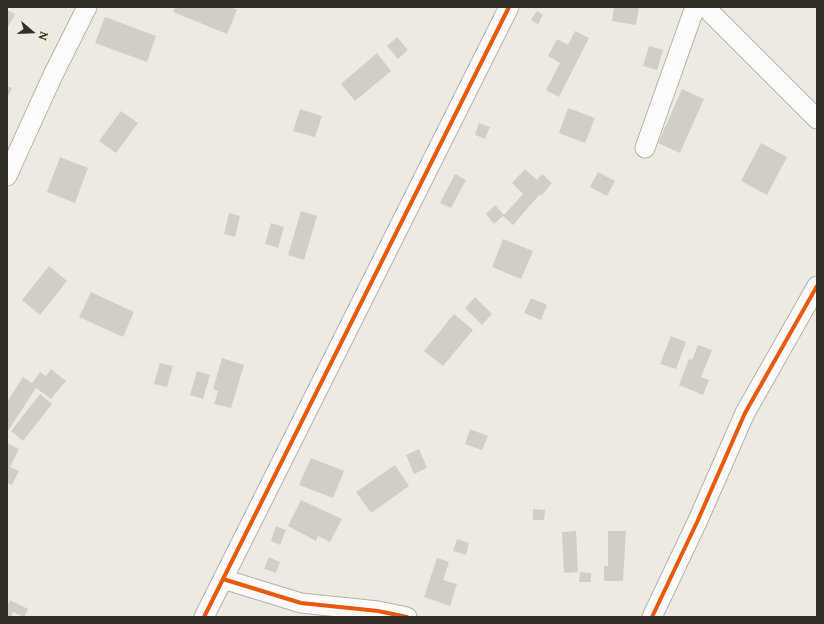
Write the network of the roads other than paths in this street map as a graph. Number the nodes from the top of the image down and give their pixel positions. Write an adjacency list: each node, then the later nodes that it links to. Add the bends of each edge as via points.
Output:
1 (87, 7): 7 (street)
2 (509, 7): 9 (street)
3 (695, 7): 6 (street)
4 (705, 7): 5 (street)
5 (817, 119)
6 (645, 148)
7 (7, 176)
8 (817, 286): 12 (street, via 745,412)
9 (223, 578): 10 (street); 11 (street, via 301,603 378,611)
10 (204, 617)
11 (407, 617)
12 (652, 617)

